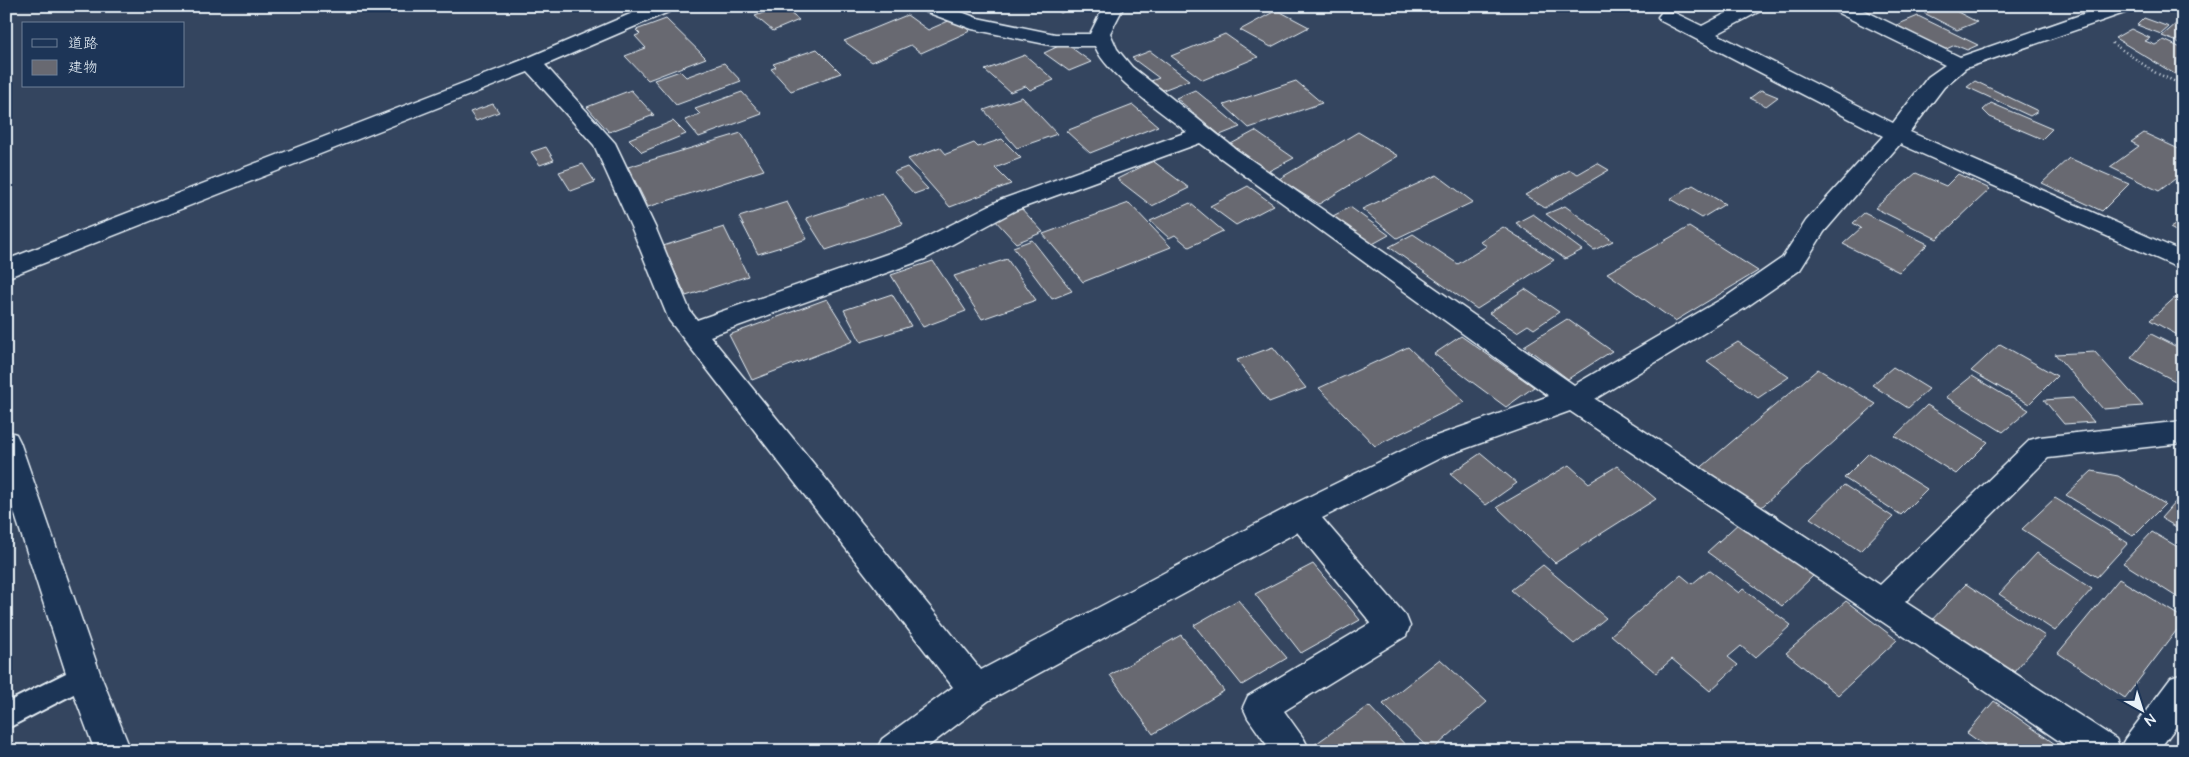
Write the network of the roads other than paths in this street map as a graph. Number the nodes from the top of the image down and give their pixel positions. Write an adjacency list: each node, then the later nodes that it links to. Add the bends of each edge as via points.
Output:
1 (666, 6): 10 (street)
2 (928, 6): 9 (street, via 972,24 1055,40)
3 (1114, 6): 9 (street, via 1100,33)
4 (1755, 6): 8 (street)
5 (1838, 6): 11 (street)
6 (2126, 6): 11 (street)
7 (1668, 16): 8 (street)
8 (1702, 34): 13 (street)
9 (1102, 40): 12 (street, via 1107,51 1125,71)
10 (532, 63): 15 (street); 16 (street, via 604,143 644,229 678,314)
11 (1959, 64): 13 (street, via 1936,82)
12 (1203, 134): 16 (street, via 1008,204 916,253); 17 (street)
13 (1897, 134): 14 (street); 17 (street, via 1815,227 1791,264 1736,302)
14 (2183, 262)
15 (6, 270)
16 (692, 332): 24 (street)
17 (1573, 398): 20 (street, via 1432,449); 21 (street)
18 (2183, 432): 21 (street, via 2040,448)
19 (6, 442): 22 (street)
20 (1301, 515): 24 (street); 28 (street, via 1394,626 1260,707)
21 (1883, 603): 29 (street)
22 (84, 676): 25 (lane); 26 (street)
23 (2183, 689): 30 (street)
24 (976, 690): 27 (street)
25 (6, 716)
26 (113, 751)
27 (894, 751)
28 (1292, 751)
29 (2104, 751)
30 (2137, 751)

